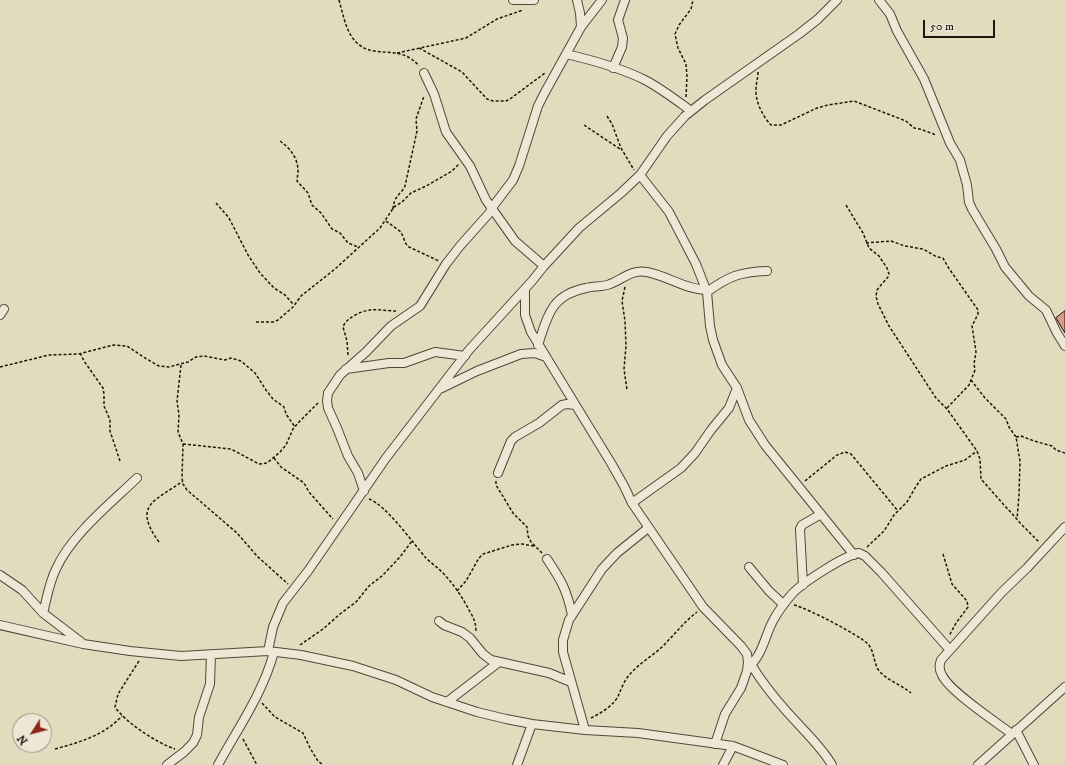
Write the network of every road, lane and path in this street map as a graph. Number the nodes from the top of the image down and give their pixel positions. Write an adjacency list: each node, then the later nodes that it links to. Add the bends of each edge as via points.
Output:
1 (339, 0): 13 (path, via 347,28 357,44 373,51)
2 (513, 0): 3 (street)
3 (534, 0)
4 (577, 0): 11 (street)
5 (602, 0): 11 (street)
6 (624, 0): 16 (street, via 618,20 623,38 622,47)
7 (693, 0): 20 (path, via 691,9 675,34 678,48 686,64)
8 (837, 0): 15 (street, via 818,19)
9 (879, 0): 23 (street, via 890,14 924,79)
10 (526, 8): 12 (path, via 497,19 466,38)
11 (581, 27): 14 (street)
12 (418, 48): 13 (path); 18 (path, via 462,72 482,95 493,101 510,99)
13 (397, 53): 17 (path, via 414,60)
14 (566, 54): 16 (street); 31 (street, via 538,106 513,180)
15 (757, 63): 20 (street); 23 (path, via 756,97 771,125 781,125 823,106 854,101 906,121 914,128)
16 (613, 68): 20 (street, via 645,80)
17 (424, 73): 26 (street, via 434,94 446,132)
18 (546, 73)
19 (425, 94): 30 (path, via 416,119 417,132 405,186 394,199)
20 (688, 109): 27 (street)
21 (607, 116): 25 (path)
22 (584, 124): 25 (path)
23 (949, 140): 45 (street, via 960,160 972,209 1006,267 1029,296 1046,310)
24 (280, 141): 34 (path, via 293,153 298,172 297,182 308,194 312,205 332,229 340,233 348,243)
25 (622, 150): 27 (path)
26 (465, 159): 30 (path, via 452,171 410,193); 31 (street)
27 (639, 176): 36 (street, via 579,228); 40 (street, via 669,212 696,264)
28 (216, 203): 41 (path, via 229,218 260,274)
29 (846, 205): 33 (path)
30 (393, 208): 32 (path)
31 (492, 209): 35 (street); 36 (street, via 515,241)
32 (385, 221): 34 (path); 35 (path, via 401,232 409,247)
33 (866, 244): 52 (path, via 891,240 944,259 978,310 972,326 976,368); 58 (path, via 882,259 889,274 877,290 876,296 882,312 936,398)
34 (358, 247): 41 (path)
35 (446, 264): 51 (street, via 420,306 391,326)
36 (544, 266): 39 (street)
37 (767, 271): 40 (street, via 732,276)
38 (626, 276): 40 (street, via 646,272 694,290); 44 (street, via 608,285 579,289 559,300 548,315); 55 (path, via 622,301)
39 (525, 289): 44 (street, via 525,316); 47 (street)
40 (706, 291): 53 (street, via 713,340 722,365)
41 (294, 305): 43 (path, via 278,320)
42 (397, 311): 51 (path, via 370,310 345,322 343,330 347,341)
43 (256, 322)
44 (538, 345): 48 (street)
45 (1065, 346)
46 (80, 353): 49 (path, via 113,344 127,346 160,366); 50 (path, via 49,355); 65 (path, via 102,388 104,406 110,420 110,431)
47 (464, 356): 51 (street, via 435,352 404,363); 54 (street)
48 (546, 357): 54 (street, via 535,353 521,354); 57 (street)
49 (181, 365): 59 (path, via 204,356 241,361 255,374 273,399 284,407); 61 (path, via 177,401 178,432)
50 (0, 367)
51 (348, 367): 56 (street, via 336,379)
52 (971, 380): 58 (path); 60 (path, via 1006,419)
53 (738, 388): 69 (street, via 745,412 755,431); 72 (street, via 729,408 696,453 681,468)
54 (440, 389): 70 (street, via 386,458)
55 (627, 390)
56 (328, 393): 59 (path); 70 (street, via 328,408)
57 (575, 405): 66 (street, via 562,405 515,437); 72 (street)
58 (947, 409): 62 (path)
59 (295, 426): 64 (path, via 286,445)
60 (1016, 437): 63 (path, via 1021,436 1052,446); 75 (path, via 1020,461)
61 (183, 444): 64 (path, via 231,449 259,464 268,463); 68 (path)
62 (977, 451): 73 (path, via 965,460 946,466 921,479 907,502); 75 (path, via 982,479)
63 (1065, 453)
64 (274, 458): 76 (path, via 281,467 304,483)
65 (120, 461)
66 (498, 473): 81 (path, via 496,485 513,513 527,527 528,536)
67 (137, 478): 93 (street, via 81,532 62,557 50,585)
68 (183, 481): 80 (path, via 158,496 149,506 147,522); 89 (path, via 187,490 237,533 257,556)
69 (798, 486): 73 (path, via 837,455 845,452 851,454); 74 (street)
70 (364, 491): 71 (street)
71 (359, 498): 76 (street); 79 (path, via 370,499 378,504)
72 (632, 503): 78 (street)
73 (898, 511): 83 (path, via 875,541)
74 (821, 514): 83 (street); 88 (street, via 802,525 800,529)
75 (1017, 519): 82 (path)
76 (340, 526): 89 (street)
77 (1065, 527): 82 (street)
78 (648, 528): 92 (street); 94 (street, via 602,569)
79 (412, 541): 90 (path); 98 (path, via 356,602)
80 (159, 542)
81 (534, 546): 85 (path); 90 (path, via 512,545 483,554)
82 (1045, 547): 100 (street, via 974,624)
83 (857, 554): 88 (street, via 838,562); 100 (street, via 865,556 881,572)
84 (942, 554): 100 (path, via 952,584 968,604 950,633)
85 (547, 559): 94 (street, via 562,582)
86 (749, 568): 91 (street, via 777,600)
87 (0, 575): 93 (street, via 22,590)
88 (803, 585): 91 (street)
89 (294, 589): 102 (street, via 283,603 276,619)
90 (457, 591): 99 (path, via 475,623)
91 (784, 604): 105 (street); 108 (path, via 797,606 859,638 868,645 879,671)
92 (703, 607): 105 (street, via 741,646); 113 (path, via 630,674 619,694 604,711)
93 (44, 613): 97 (street)
94 (572, 615): 106 (street, via 563,640 563,652)
95 (439, 621): 99 (street, via 462,632)
96 (0, 624): 97 (street)
97 (83, 644): 101 (street)
98 (299, 646)
99 (476, 646): 104 (street, via 491,660)
100 (948, 647): 115 (street, via 941,660 940,669 948,684 967,701)
101 (143, 652): 103 (street, via 181,656); 111 (path, via 118,694 115,707)
102 (271, 652): 103 (street); 109 (street, via 269,671); 110 (street, via 353,666 396,680)
103 (211, 654): 119 (street, via 210,684 199,717 197,735)
104 (499, 662): 106 (street, via 549,673); 110 (street)
105 (750, 665): 116 (street, via 741,688 725,714); 127 (street, via 774,698)
106 (571, 682): 113 (street)
107 (1065, 686): 115 (street)
108 (911, 693)
109 (257, 697): 114 (street); 123 (path, via 275,717 303,733 318,761)
110 (447, 702): 112 (street, via 477,712)
111 (122, 716): 118 (path, via 110,727 87,740); 119 (path, via 154,740)
112 (532, 724): 113 (street); 124 (street)
113 (584, 726): 116 (street)
114 (238, 730): 121 (street); 122 (path)
115 (1014, 732): 128 (street); 129 (street)
116 (716, 744): 117 (street)
117 (733, 746): 125 (street); 126 (street)
118 (55, 749)
119 (184, 752): 120 (street)
120 (167, 765)
121 (218, 765)
122 (257, 765)
123 (323, 765)
124 (517, 765)
125 (723, 765)
126 (783, 765)
127 (832, 765)
128 (978, 765)
129 (1034, 765)

